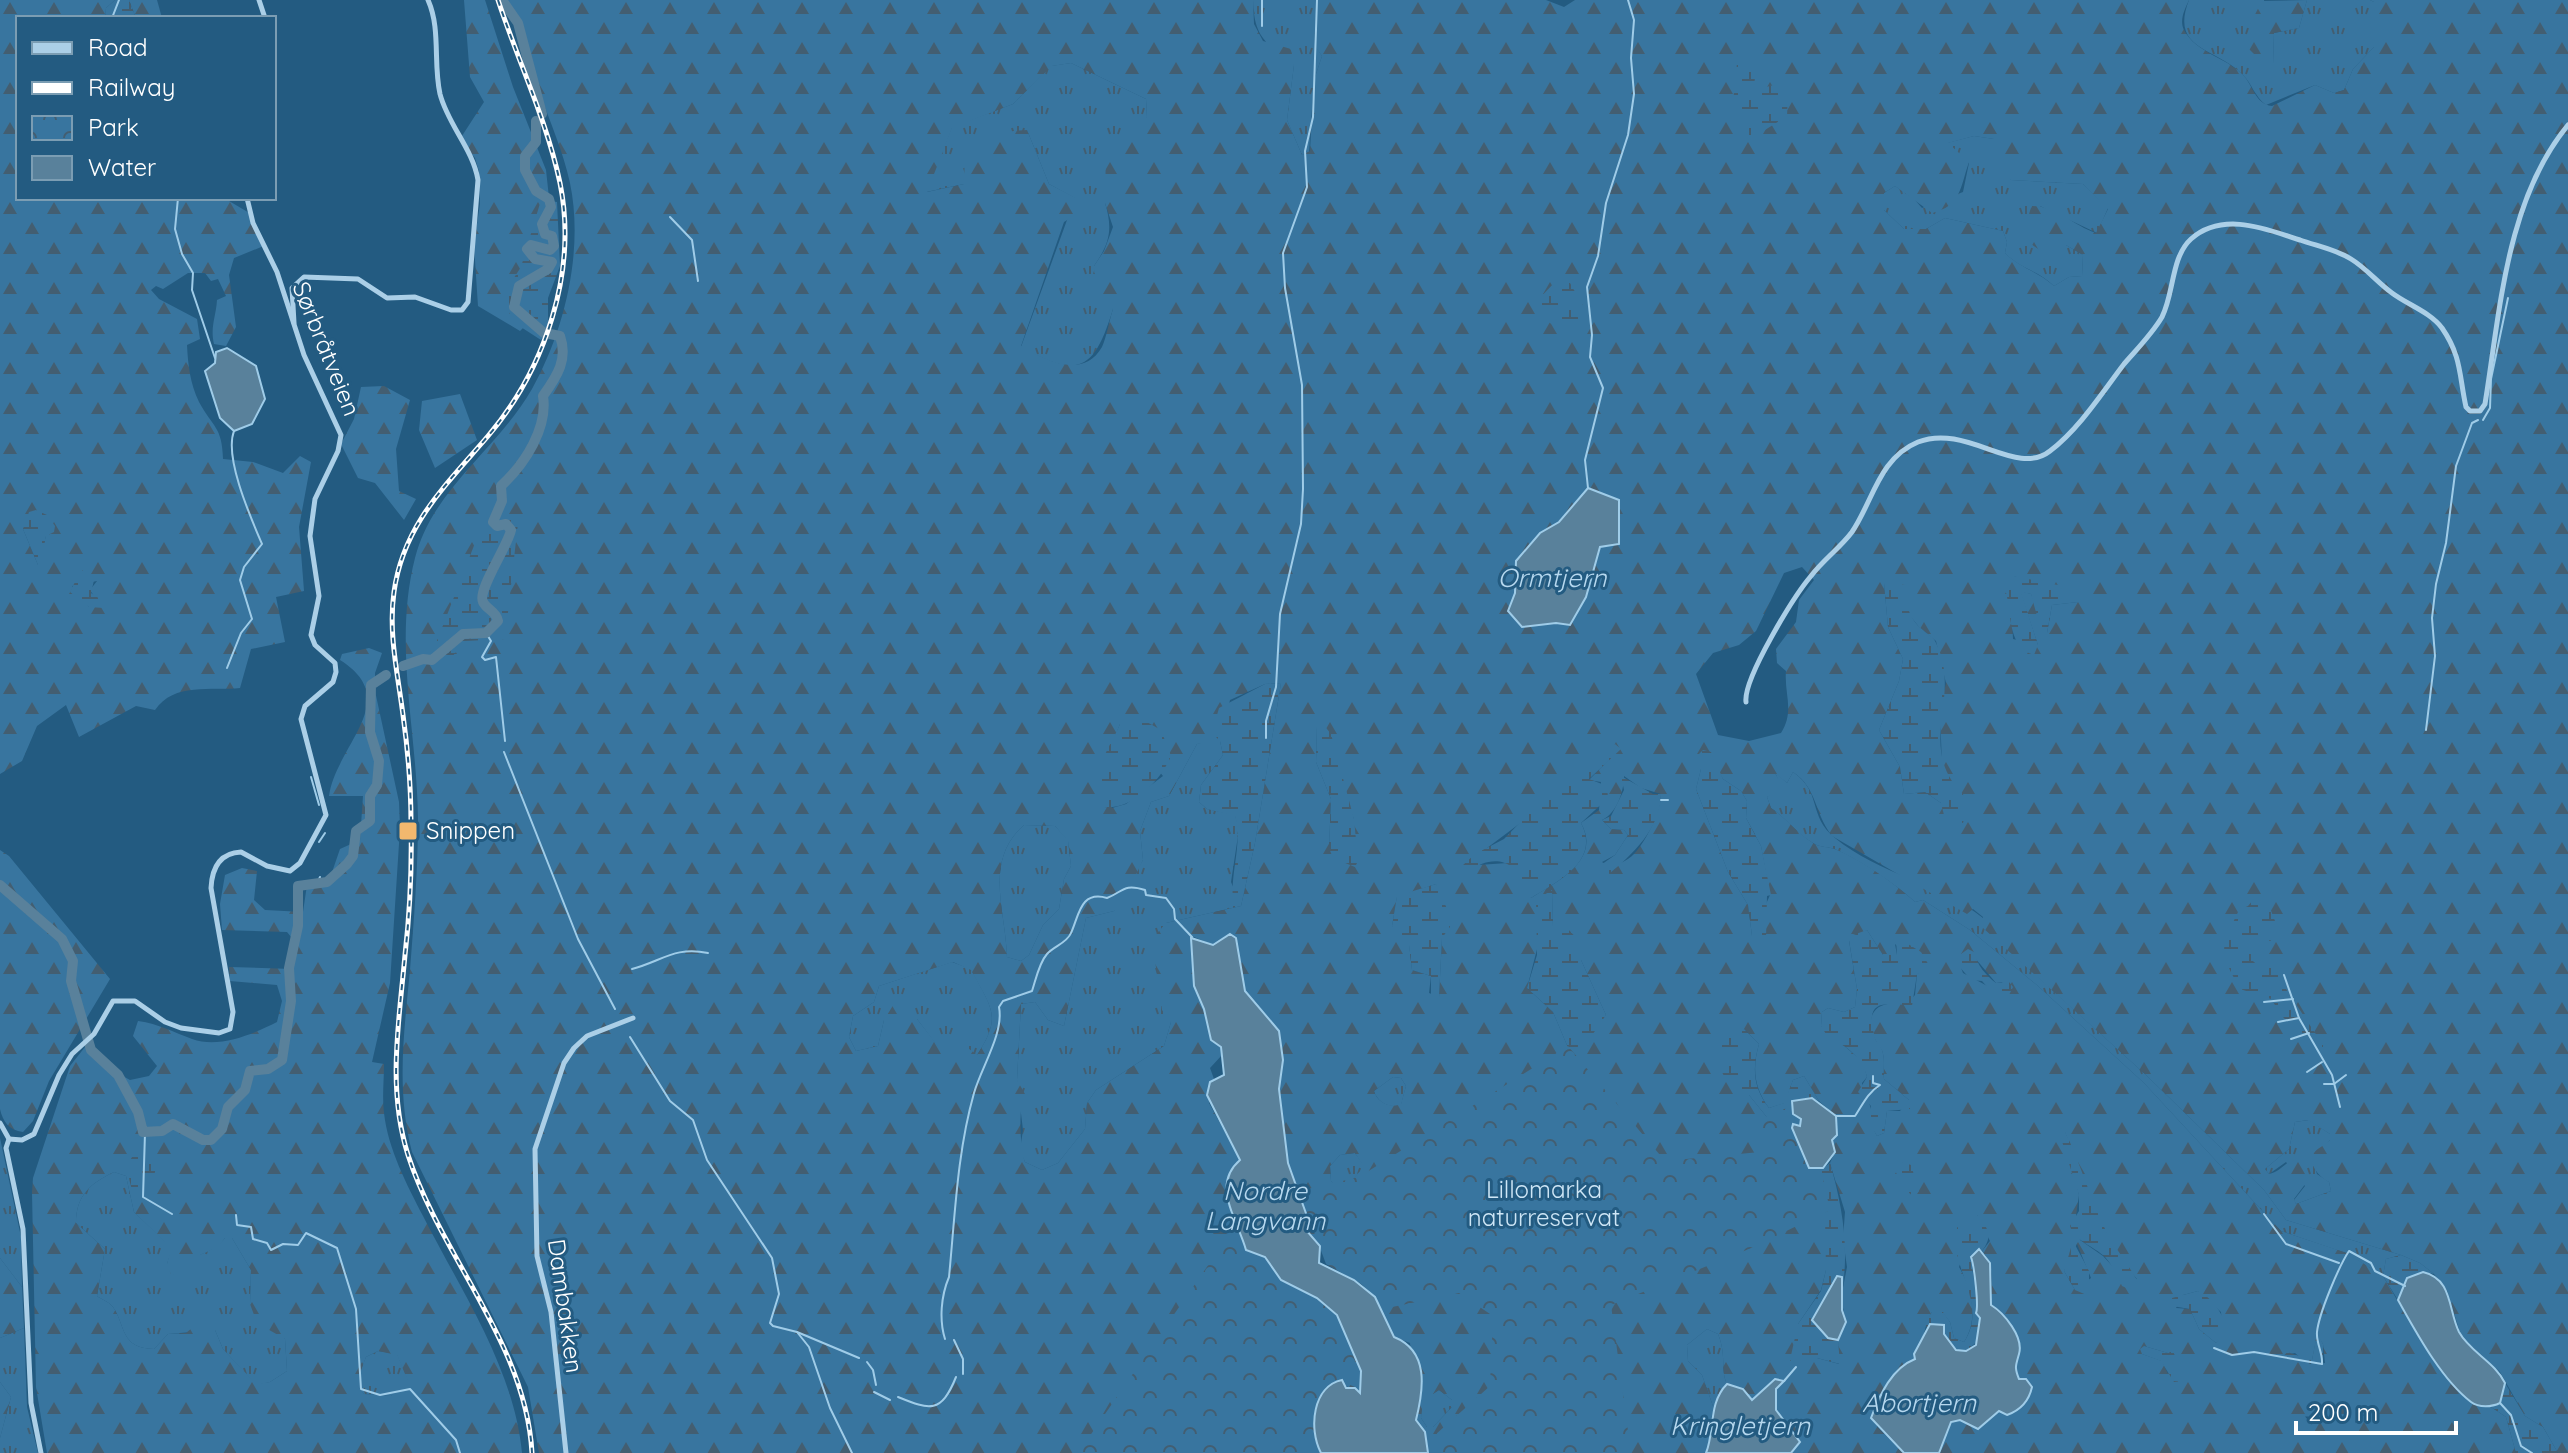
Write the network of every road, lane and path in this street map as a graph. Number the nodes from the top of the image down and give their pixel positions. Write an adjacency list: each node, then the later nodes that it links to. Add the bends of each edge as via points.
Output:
1 (428, 0): 4 (street, via 434,13 441,95 478,180 467,304 460,311 451,310 415,297 387,298 358,279 304,277 292,288)
2 (2568, 125): 5 (street, via 2548,152 2521,220 2480,411 2466,407 2460,364 2441,326 2355,261 2255,225 2198,233 2181,254 2161,319 2048,453 2030,460 2016,458 1968,440 1937,437 1906,448 1889,465 1854,529 1796,597 1755,669)
3 (247, 200): 4 (street, Sørbråtveien)
4 (293, 324): 8 (street, Sørbråtveien, via 341,435 315,499 310,536 319,596 311,635 335,663 336,672 333,682 305,706 301,719 326,815 300,863 290,871 241,852 225,856 214,869 212,896 233,1012 227,1031 174,1026 126,999 107,1007 92,1037 59,1075 34,1134)
5 (1746, 702)
6 (633, 1018): 10 (street, Dambakken, via 587,1036 574,1048 535,1149 537,1256 551,1312)
7 (0, 1123): 8 (street)
8 (9, 1139): 9 (street, via 6,1148 24,1242 31,1403)
9 (41, 1453)
10 (566, 1453)

